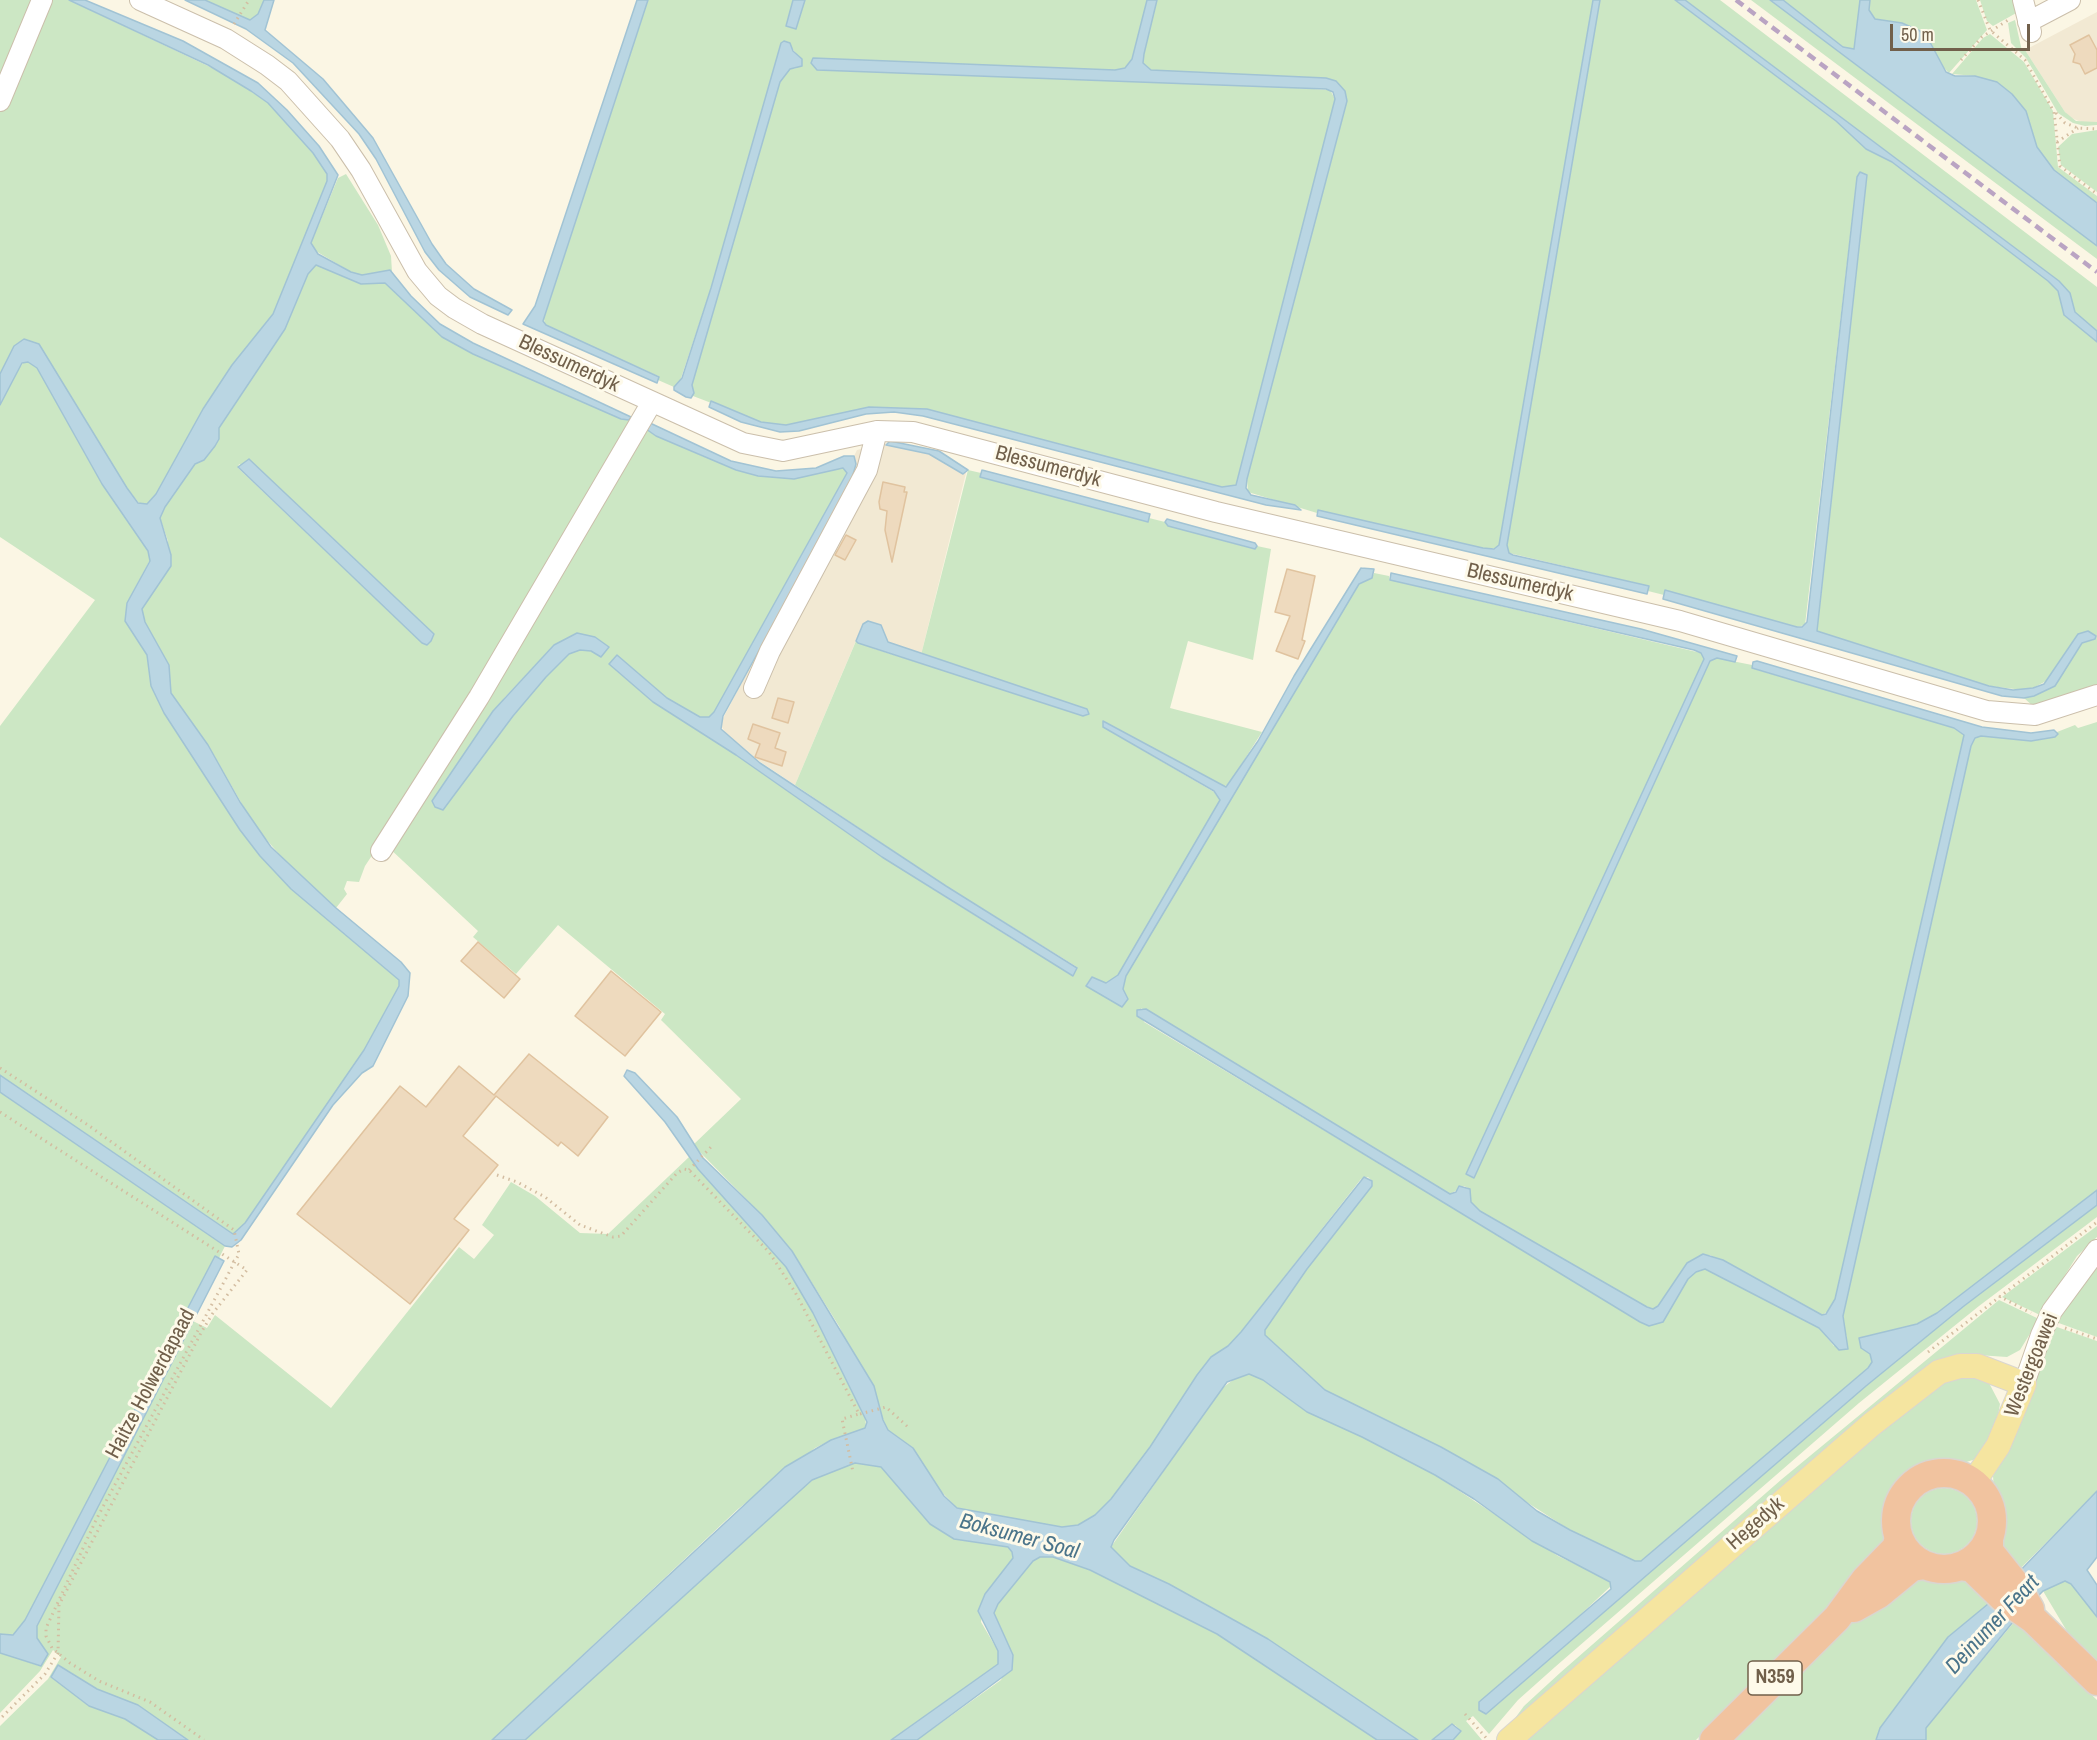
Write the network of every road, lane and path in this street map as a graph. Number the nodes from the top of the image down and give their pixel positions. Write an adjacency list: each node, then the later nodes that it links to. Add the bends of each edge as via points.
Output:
1 (42, 0): 10 (street)
2 (140, 0): 16 (street, Blessumerdyk, via 226,39 288,81 340,139 417,271 438,296 454,308)
3 (249, 0): 7 (path)
4 (1978, 0): 8 (path)
5 (2070, 0): 6 (street)
6 (2027, 17): 8 (path)
7 (234, 24)
8 (1990, 30): 9 (path); 11 (path, via 2025,60)
9 (1961, 60)
10 (0, 100)
11 (2054, 112): 12 (path, via 2065,123); 14 (path)
12 (2078, 128): 13 (path); 14 (path)
13 (2097, 129)
14 (2057, 142): 15 (path, via 2060,166)
15 (2097, 194)
16 (652, 402): 17 (street, Blessumerdyk, via 730,438 769,450 803,448); 20 (street, via 479,697)
17 (877, 430): 18 (street, via 867,470); 19 (street, Blessumerdyk, via 932,436 1216,512 1680,621 1987,711 2035,715)
18 (754, 688)
19 (2097, 695)
20 (381, 850)
21 (0, 1068): 28 (path, Haitze Holwerdapaad, via 88,1125 234,1230 239,1254)
22 (0, 1112): 28 (path)
23 (711, 1147): 24 (path)
24 (689, 1170): 25 (path, via 677,1173 621,1236 613,1237 580,1225 545,1197); 33 (path, via 769,1252 795,1292)
25 (497, 1175)
26 (2097, 1222): 29 (path, via 1999,1296)
27 (2097, 1250): 32 (street, Westergoawei, via 2052,1311)
28 (235, 1260): 43 (path, Haitze Holwerdapaad, via 52,1611 46,1636); 43 (path, via 247,1270 202,1331 58,1605)
29 (2039, 1317)
30 (2055, 1324): 31 (path)
31 (2097, 1339)
32 (2024, 1383): 36 (main road, Westergoawei, via 1998,1446); 49 (main road, Hegedyk, via 1977,1366 1939,1372 1774,1508)
33 (859, 1414): 34 (path, via 886,1407); 35 (path, via 842,1419)
34 (909, 1428)
35 (853, 1472)
36 (1973, 1483): 37 (highway, via 1950,1473 1915,1482 1900,1502 1896,1526); 38 (highway, via 1988,1502 1992,1515)
37 (1899, 1539): 39 (highway); 42 (highway, N359, via 1896,1548 1865,1580)
38 (1989, 1539): 40 (highway, via 1977,1555); 41 (highway)
39 (1925, 1565): 40 (highway, N359); 42 (highway, N359, via 1912,1567)
40 (1961, 1566): 41 (highway)
41 (1996, 1577): 44 (highway)
42 (1837, 1618): 50 (highway, N359)
43 (58, 1653): 46 (path, via 45,1674); 47 (path, via 91,1677 150,1702)
44 (2097, 1681)
45 (1465, 1714): 48 (path)
46 (0, 1719)
47 (204, 1740)
48 (1488, 1740)
49 (1509, 1740)
50 (1714, 1740)

